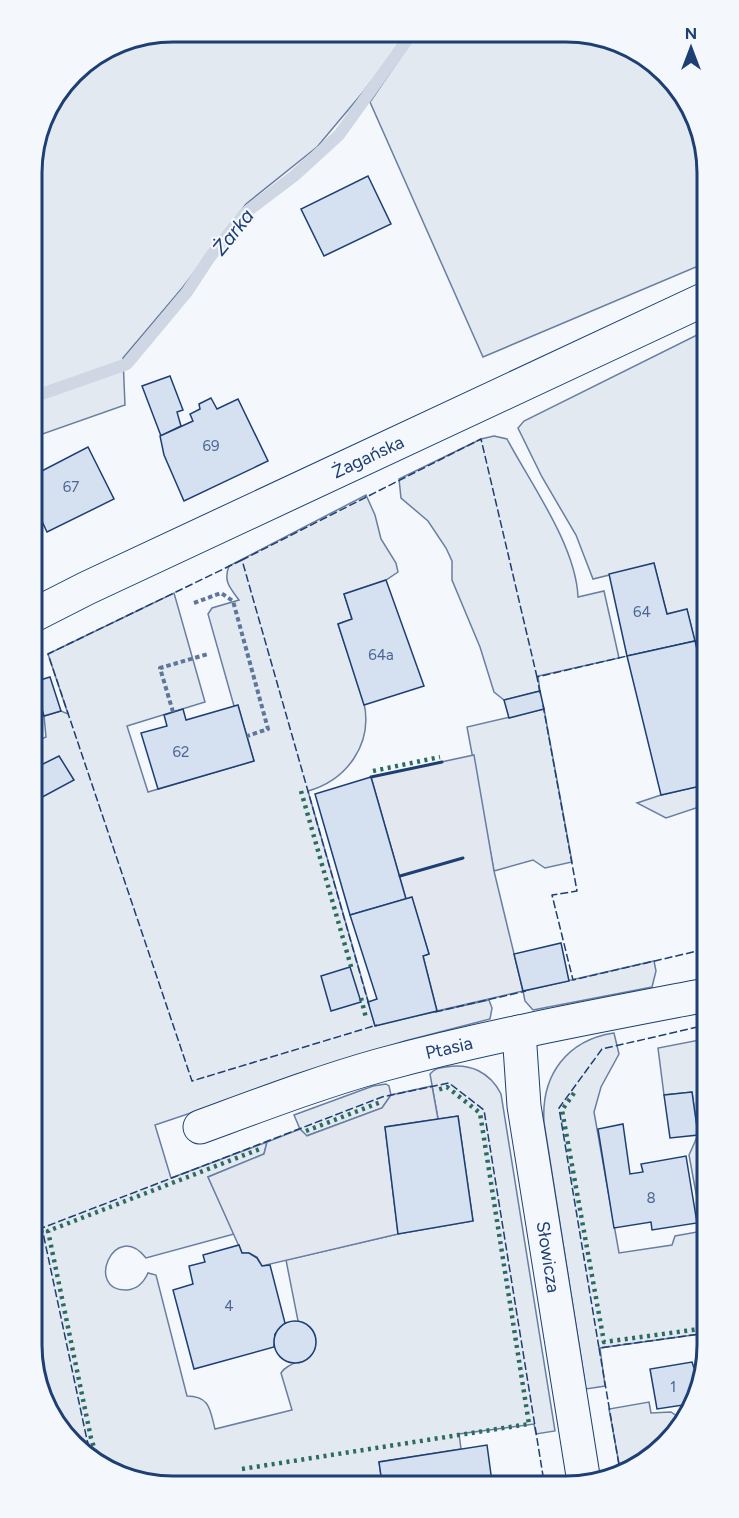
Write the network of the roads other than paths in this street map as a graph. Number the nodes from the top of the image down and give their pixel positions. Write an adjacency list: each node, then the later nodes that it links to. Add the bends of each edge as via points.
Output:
1 (697, 303): 2 (street, Żagańska)
2 (42, 611)
3 (697, 998): 4 (street, Ptasia)
4 (519, 1032): 5 (street, Ptasia, via 380,1065); 6 (street, Słowicza, via 524,1106)
5 (200, 1127)
6 (584, 1475)

